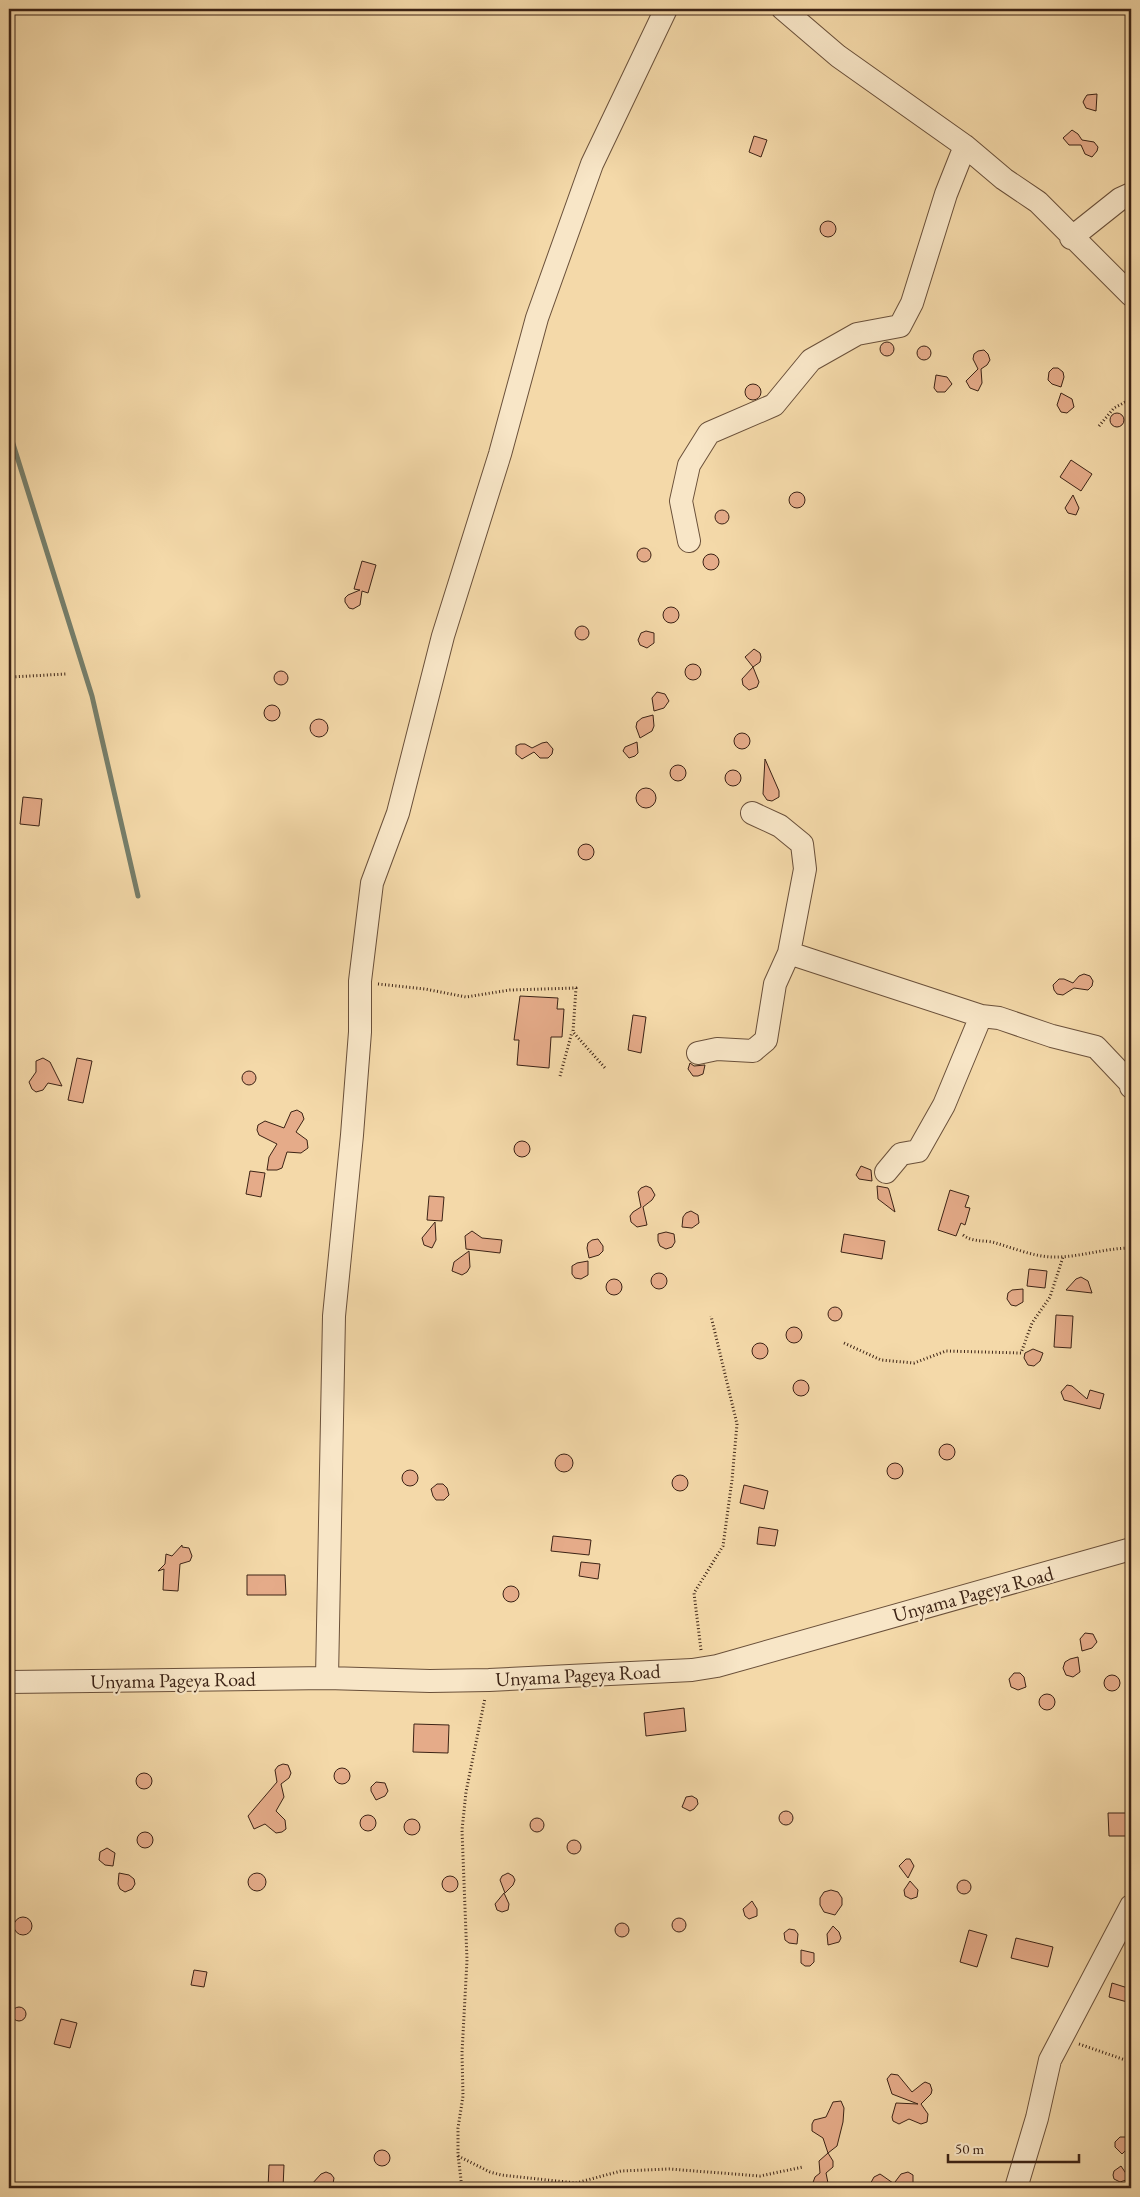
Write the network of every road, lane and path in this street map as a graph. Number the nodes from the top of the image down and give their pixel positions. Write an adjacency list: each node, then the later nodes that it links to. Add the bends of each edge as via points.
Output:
1 (666, 9): 14 (street, via 592,164 537,318 500,454 443,636 398,814 372,882)
2 (783, 9): 3 (street, via 838,56)
3 (964, 146): 5 (street, via 1038,202); 9 (street, via 912,304 900,326 857,334 811,360 774,405 709,433 688,466 681,501)
4 (1131, 194): 5 (street, via 1120,198)
5 (1071, 238): 6 (street)
6 (1131, 295)
7 (1131, 399): 8 (path, via 1114,408)
8 (1099, 426)
9 (689, 541)
10 (66, 674): 11 (path)
11 (9, 679)
12 (752, 813): 13 (street, via 780,826 802,844 805,869)
13 (789, 952): 15 (street); 17 (street, via 775,984 766,1040 752,1051 718,1049)
14 (360, 982): 16 (path, via 466,997 510,990 576,988); 29 (street, via 353,1126 334,1316)
15 (980, 1016): 20 (street, via 999,1018 1096,1047); 21 (street, via 944,1105 918,1151 901,1154)
16 (573, 1032): 18 (path); 19 (path)
17 (698, 1053)
18 (606, 1069)
19 (560, 1076)
20 (1131, 1087)
21 (886, 1172)
22 (963, 1235): 24 (path, via 969,1240)
23 (1131, 1248): 24 (path)
24 (1063, 1257): 26 (path, via 1050,1297 1032,1323 1021,1353 946,1351 914,1363 881,1360)
25 (711, 1316): 28 (path, via 737,1424 723,1546 694,1592)
26 (844, 1343)
27 (1131, 1549): 28 (street, Unyama Pageya Road)
28 (704, 1668): 30 (street, Unyama Pageya Road)
29 (327, 1678): 30 (street, Unyama Pageya Road); 31 (street, Unyama Pageya Road)
30 (488, 1680): 35 (path, via 466,1792 462,1830 467,1960)
31 (9, 1682)
32 (1131, 1906): 33 (street)
33 (1062, 2039): 34 (path); 40 (street, via 1050,2060)
34 (1131, 2062)
35 (458, 2156): 37 (path, via 501,2175); 38 (path)
36 (803, 2167): 37 (path, via 760,2176 669,2169 621,2171)
37 (576, 2183): 39 (path)
38 (462, 2188)
39 (575, 2188)
40 (1016, 2188)

